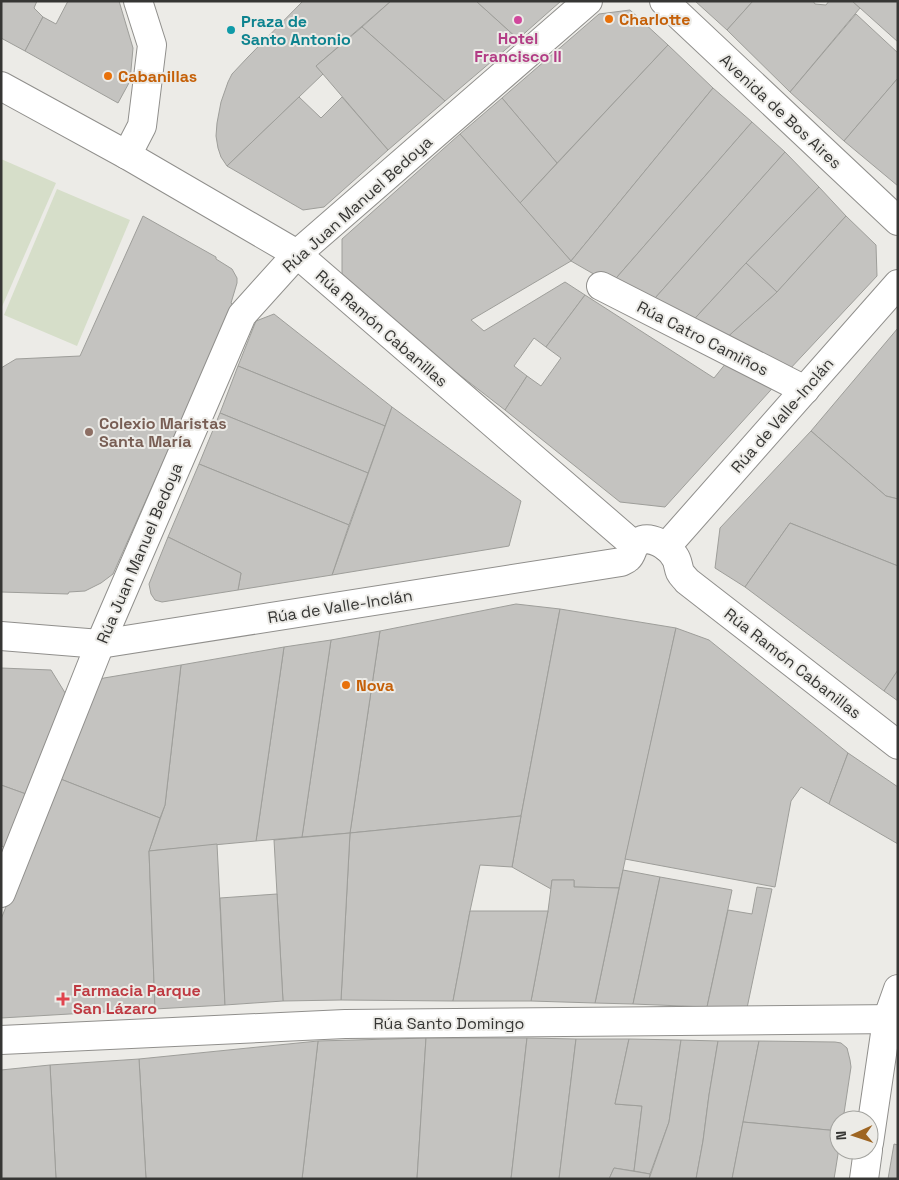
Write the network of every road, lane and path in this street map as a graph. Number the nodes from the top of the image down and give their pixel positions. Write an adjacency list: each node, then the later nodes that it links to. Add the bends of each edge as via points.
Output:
1 (138, 1): 5 (street, via 152,46 142,126)
2 (588, 1): 7 (street, Rúa Juan Manuel Bedoya)
3 (664, 1): 6 (street, Avenida de Bos Aires)
4 (1, 86): 5 (street, Rúa Ramón Cabanillas)
5 (127, 155): 7 (street, Rúa Ramón Cabanillas)
6 (898, 221)
7 (297, 254): 11 (street, Rúa Ramón Cabanillas); 14 (street, Rúa Juan Manuel Bedoya, via 242,315)
8 (898, 284): 10 (street, Rúa de Valle-Inclán)
9 (601, 286): 10 (street, Rúa Catro Camiños)
10 (804, 390): 12 (street, Rúa de Valle-Inclán)
11 (634, 545): 12 (street, via 640,540 654,540); 14 (street, Rúa de Valle-Inclán, via 628,558 621,562)
12 (666, 547): 15 (street, Rúa Ramón Cabanillas, via 675,557 687,582)
13 (1, 636): 14 (street, Rúa de Valle-Inclán)
14 (100, 644): 16 (street, Rúa Juan Manuel Bedoya)
15 (898, 745)
16 (1, 893)
17 (898, 990): 18 (street)
18 (893, 1020): 19 (street, Rúa Santo Domingo, via 345,1024); 20 (street)
19 (1, 1040)
20 (876, 1110)
21 (867, 1160): 22 (street)
22 (864, 1179)

